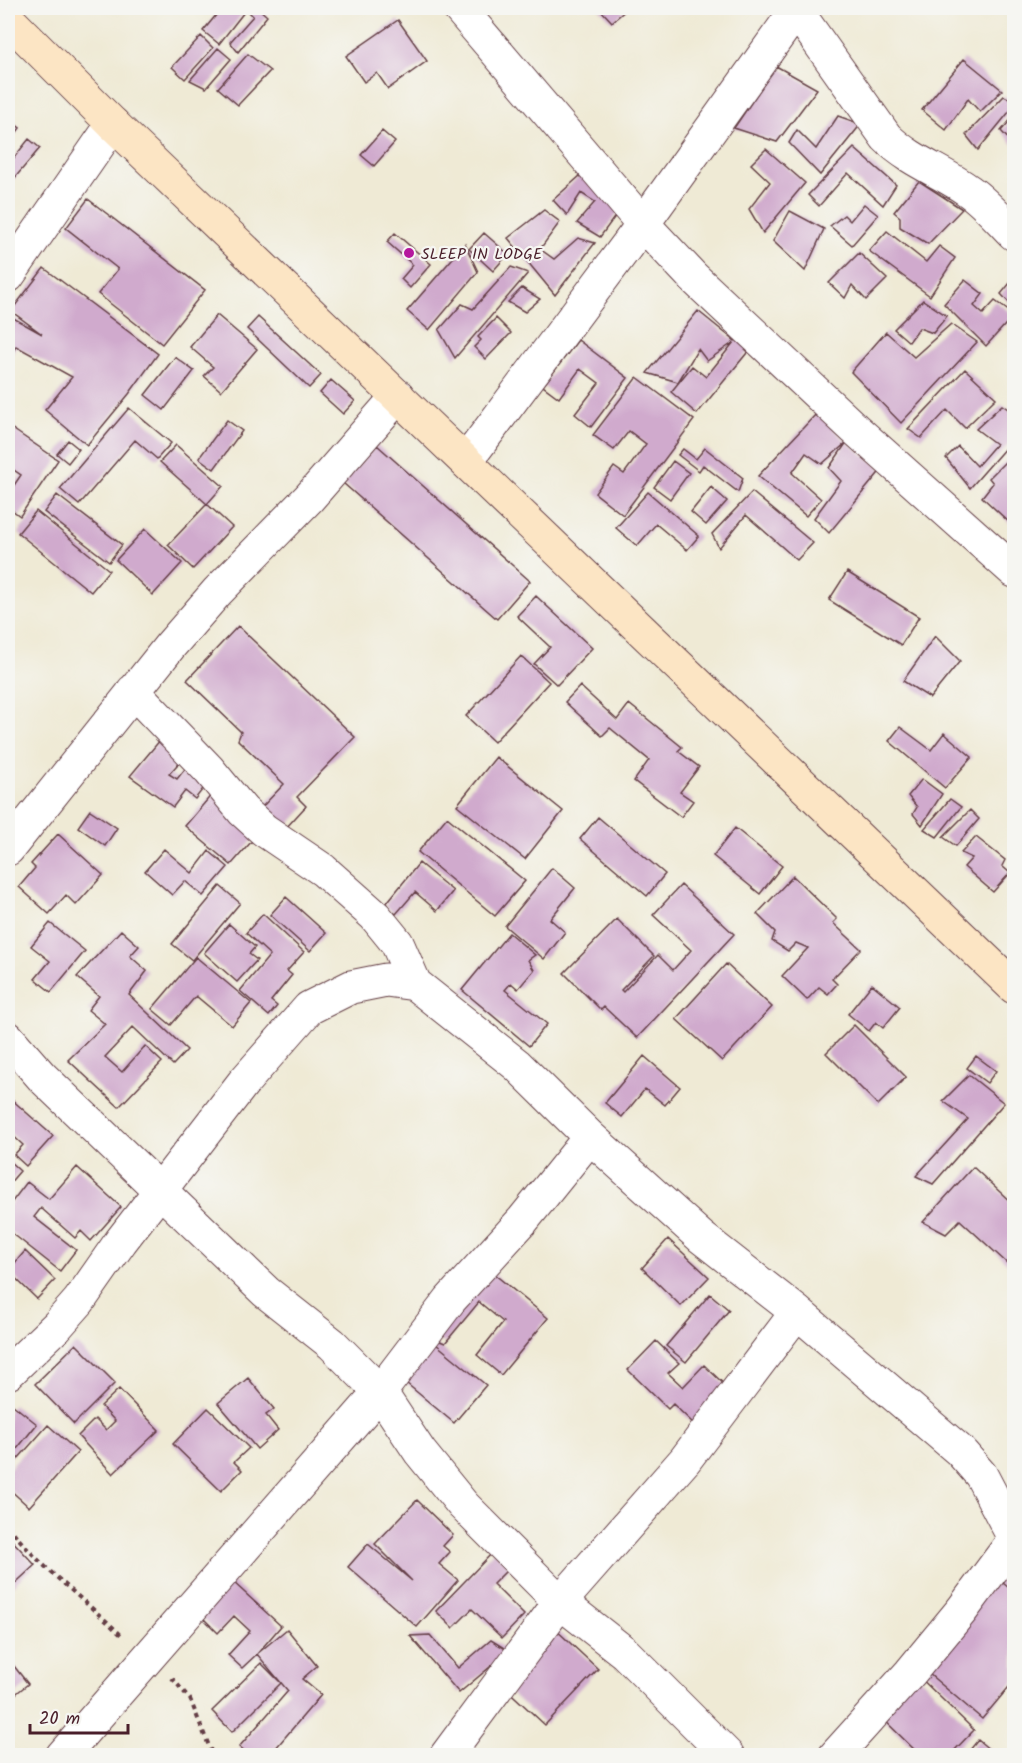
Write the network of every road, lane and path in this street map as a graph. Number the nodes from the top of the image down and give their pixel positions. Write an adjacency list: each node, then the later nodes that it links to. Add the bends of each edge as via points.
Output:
1 (459, 8): 5 (street)
2 (797, 9): 5 (street); 6 (street, via 899,151 970,192)
3 (8, 19): 4 (main road)
4 (113, 124): 7 (street); 8 (main road)
5 (643, 224): 9 (street); 10 (street, via 693,277 847,422)
6 (1014, 234)
7 (8, 276)
8 (398, 396): 9 (main road); 11 (street, via 309,498 217,592)
9 (466, 460): 14 (main road)
10 (1014, 571)
11 (133, 692): 12 (street); 13 (street, via 209,770 243,812 323,870 375,916 397,943)
12 (8, 849)
13 (415, 984): 16 (street, via 517,1065); 17 (street, via 386,980 351,987 309,1008 243,1083)
14 (1014, 987)
15 (8, 1038): 17 (street, via 42,1077)
16 (590, 1137): 18 (street, via 701,1237); 20 (street, via 450,1300)
17 (160, 1192): 19 (street, via 79,1301); 20 (street, via 266,1292 332,1344)
18 (797, 1312): 22 (street, via 960,1450 981,1475); 23 (street, via 685,1460)
19 (8, 1372)
20 (380, 1392): 23 (street, via 420,1452 463,1505); 24 (street)
21 (8, 1525): 24 (path, via 36,1559 93,1606)
22 (1014, 1539): 29 (street, via 910,1673)
23 (560, 1602): 27 (street); 28 (street, via 625,1653)
24 (145, 1658): 25 (street); 26 (path, via 171,1677 190,1699)
25 (62, 1755)
26 (213, 1755)
27 (446, 1755)
28 (728, 1755)
29 (835, 1755)

